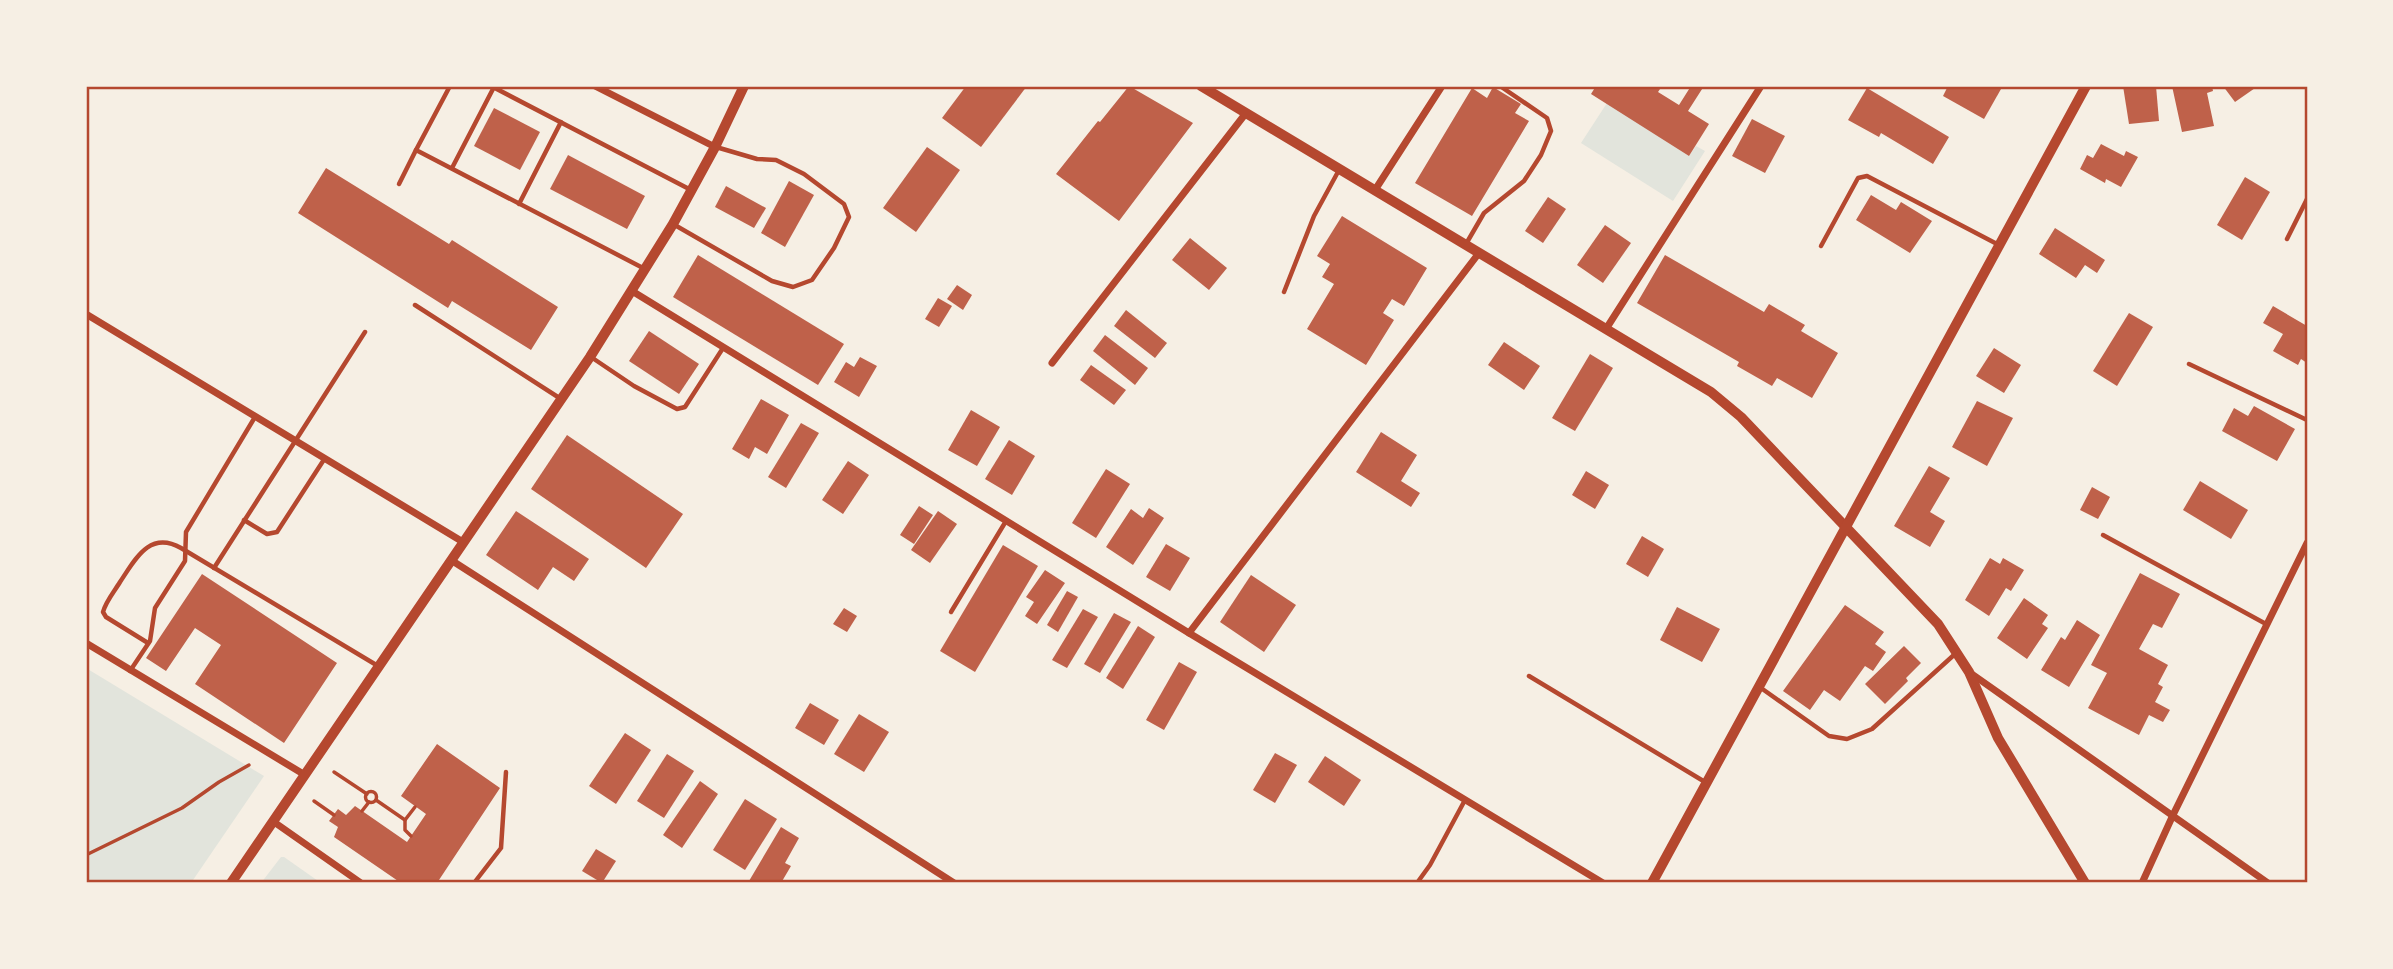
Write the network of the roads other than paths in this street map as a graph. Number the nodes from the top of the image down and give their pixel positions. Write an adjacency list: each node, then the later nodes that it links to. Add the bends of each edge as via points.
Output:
1 (450, 86): 13 (lane)
2 (594, 86): 12 (street)
3 (743, 86): 12 (street)
4 (1201, 86): 10 (street)
5 (1442, 86): 17 (street)
6 (1500, 86): 24 (lane, via 1547,118 1551,131 1524,181 1485,213)
7 (1761, 86): 32 (street)
8 (2085, 86): 23 (street)
9 (493, 87): 11 (lane); 14 (lane)
10 (1246, 113): 15 (street); 36 (street)
11 (561, 122): 18 (lane); 20 (lane)
12 (715, 147): 18 (street); 21 (lane, via 776,160 844,204 849,217 834,248 812,280 793,287 772,281)
13 (416, 150): 14 (lane); 16 (lane)
14 (452, 169): 20 (lane)
15 (1340, 169): 17 (street); 29 (lane, via 1314,216)
16 (398, 184)
17 (1375, 190): 24 (street)
18 (692, 191): 21 (street)
19 (2307, 199): 22 (lane)
20 (519, 204): 27 (lane)
21 (673, 224): 27 (street)
22 (2287, 239)
23 (1998, 244): 25 (lane, via 1862,176); 45 (street)
24 (1466, 245): 26 (street)
25 (1821, 246)
26 (1479, 253): 32 (street); 54 (street)
27 (645, 269): 28 (street)
28 (632, 291): 34 (street); 35 (street)
29 (1284, 292)
30 (415, 305): 38 (lane)
31 (86, 314): 39 (street)
32 (1606, 329): 45 (street, via 1711,392)
33 (365, 332): 41 (lane)
34 (723, 348): 35 (lane, via 685,407 677,409); 44 (street)
35 (590, 357): 38 (street)
36 (1052, 363)
37 (2189, 364): 40 (lane)
38 (562, 399): 47 (street)
39 (256, 416): 41 (street); 49 (lane, via 186,532)
40 (2307, 421)
41 (296, 441): 42 (street); 43 (lane)
42 (325, 458): 43 (lane, via 276,532 267,534); 47 (street)
43 (244, 520): 51 (lane)
44 (1006, 521): 52 (lane); 54 (street)
45 (1844, 525): 57 (street, via 1938,624); 62 (street)
46 (2103, 535): 53 (lane)
47 (463, 542): 50 (street)
48 (2307, 543): 53 (street)
49 (186, 552): 51 (lane); 56 (lane, via 181,569 155,608); 56 (lane, via 166,542 150,545 104,608 106,617)
50 (451, 560): 58 (street); 72 (street)
51 (214, 568): 58 (lane)
52 (951, 612)
53 (2267, 624): 67 (street)
54 (1189, 633): 66 (street)
55 (86, 643): 59 (street)
56 (148, 643): 59 (lane)
57 (1956, 653): 60 (street); 62 (lane, via 1872,729 1847,739 1829,736)
58 (379, 667): 64 (street)
59 (130, 671): 64 (street)
60 (1969, 672): 67 (street); 76 (street, via 1998,738)
61 (1529, 676): 65 (lane)
62 (1757, 686): 65 (street)
63 (506, 772): 71 (lane, via 500,848)
64 (305, 775): 68 (street)
65 (1705, 782): 75 (street)
66 (1465, 800): 73 (lane); 74 (street)
67 (2173, 815): 77 (street); 78 (street)
68 (274, 822): 69 (street); 70 (street)
69 (231, 883)
70 (361, 883)
71 (474, 883)
72 (954, 883)
73 (1417, 883)
74 (1603, 883)
75 (1652, 883)
76 (2085, 883)
77 (2142, 883)
78 (2268, 883)

